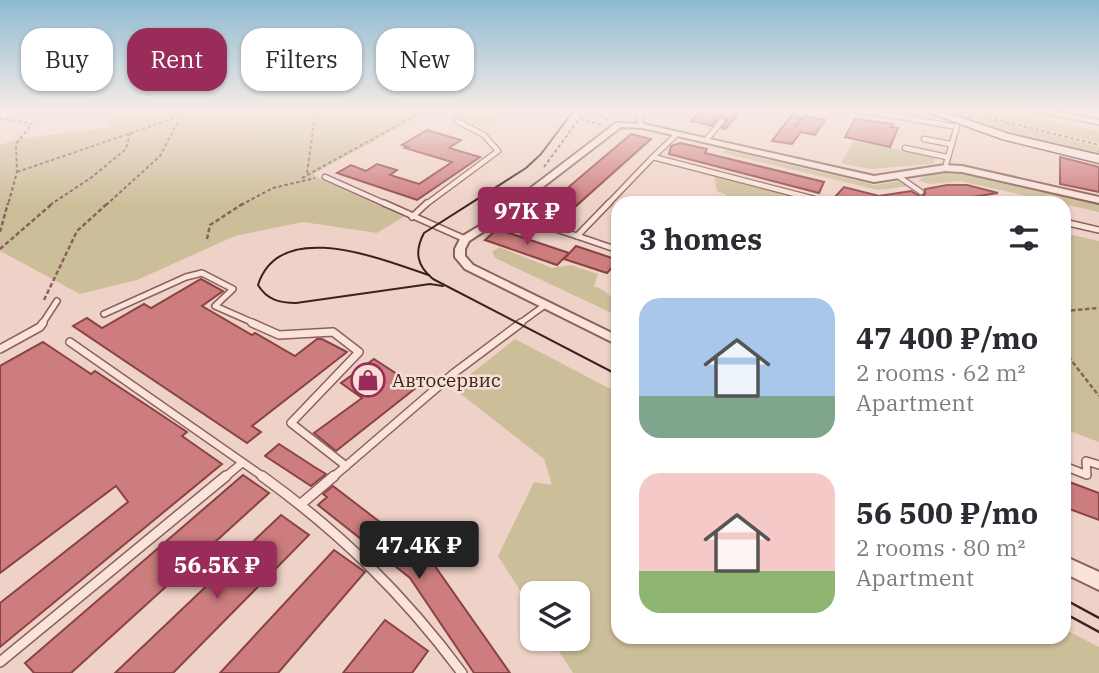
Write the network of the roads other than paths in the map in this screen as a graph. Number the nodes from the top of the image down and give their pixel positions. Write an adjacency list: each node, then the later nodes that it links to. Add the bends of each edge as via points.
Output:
1 (490, 141): 21 (lane, via 498,151)
2 (596, 141): 20 (street)
3 (670, 141): 10 (lane)
4 (712, 141): 13 (street, via 874,179)
5 (937, 141): 7 (lane)
6 (1026, 141): 11 (street)
7 (950, 144): 9 (lane)
8 (905, 148): 9 (lane)
9 (947, 157): 12 (lane)
10 (653, 158): 16 (lane); 17 (lane)
11 (1099, 159)
12 (945, 168): 13 (street); 18 (street)
13 (898, 176): 15 (lane)
14 (325, 177): 21 (lane)
15 (921, 191)
16 (616, 196)
17 (802, 196)
18 (1099, 200)
19 (611, 201): 24 (lane)
20 (504, 212): 24 (lane); 25 (street)
21 (412, 217): 25 (lane)
22 (1071, 224): 23 (lane)
23 (1099, 230)
24 (577, 236): 26 (lane)
25 (465, 239): 28 (street, via 460,257 469,267)
26 (611, 248)
27 (57, 301): 32 (lane, via 40,327)
28 (545, 305): 30 (street); 35 (lane, via 454,373)
29 (104, 314): 35 (lane, via 202,273 233,289 215,306 279,335 333,332 359,352 291,423)
30 (611, 338)
31 (70, 342): 33 (lane)
32 (0, 349)
33 (242, 463): 37 (lane); 40 (lane)
34 (1099, 465): 36 (lane, via 1086,461 1087,475)
35 (346, 466): 37 (lane)
36 (1071, 469)
37 (301, 504): 41 (lane, via 368,563 433,631)
38 (1071, 567): 39 (street)
39 (1099, 581)
40 (0, 662)
41 (461, 673)

